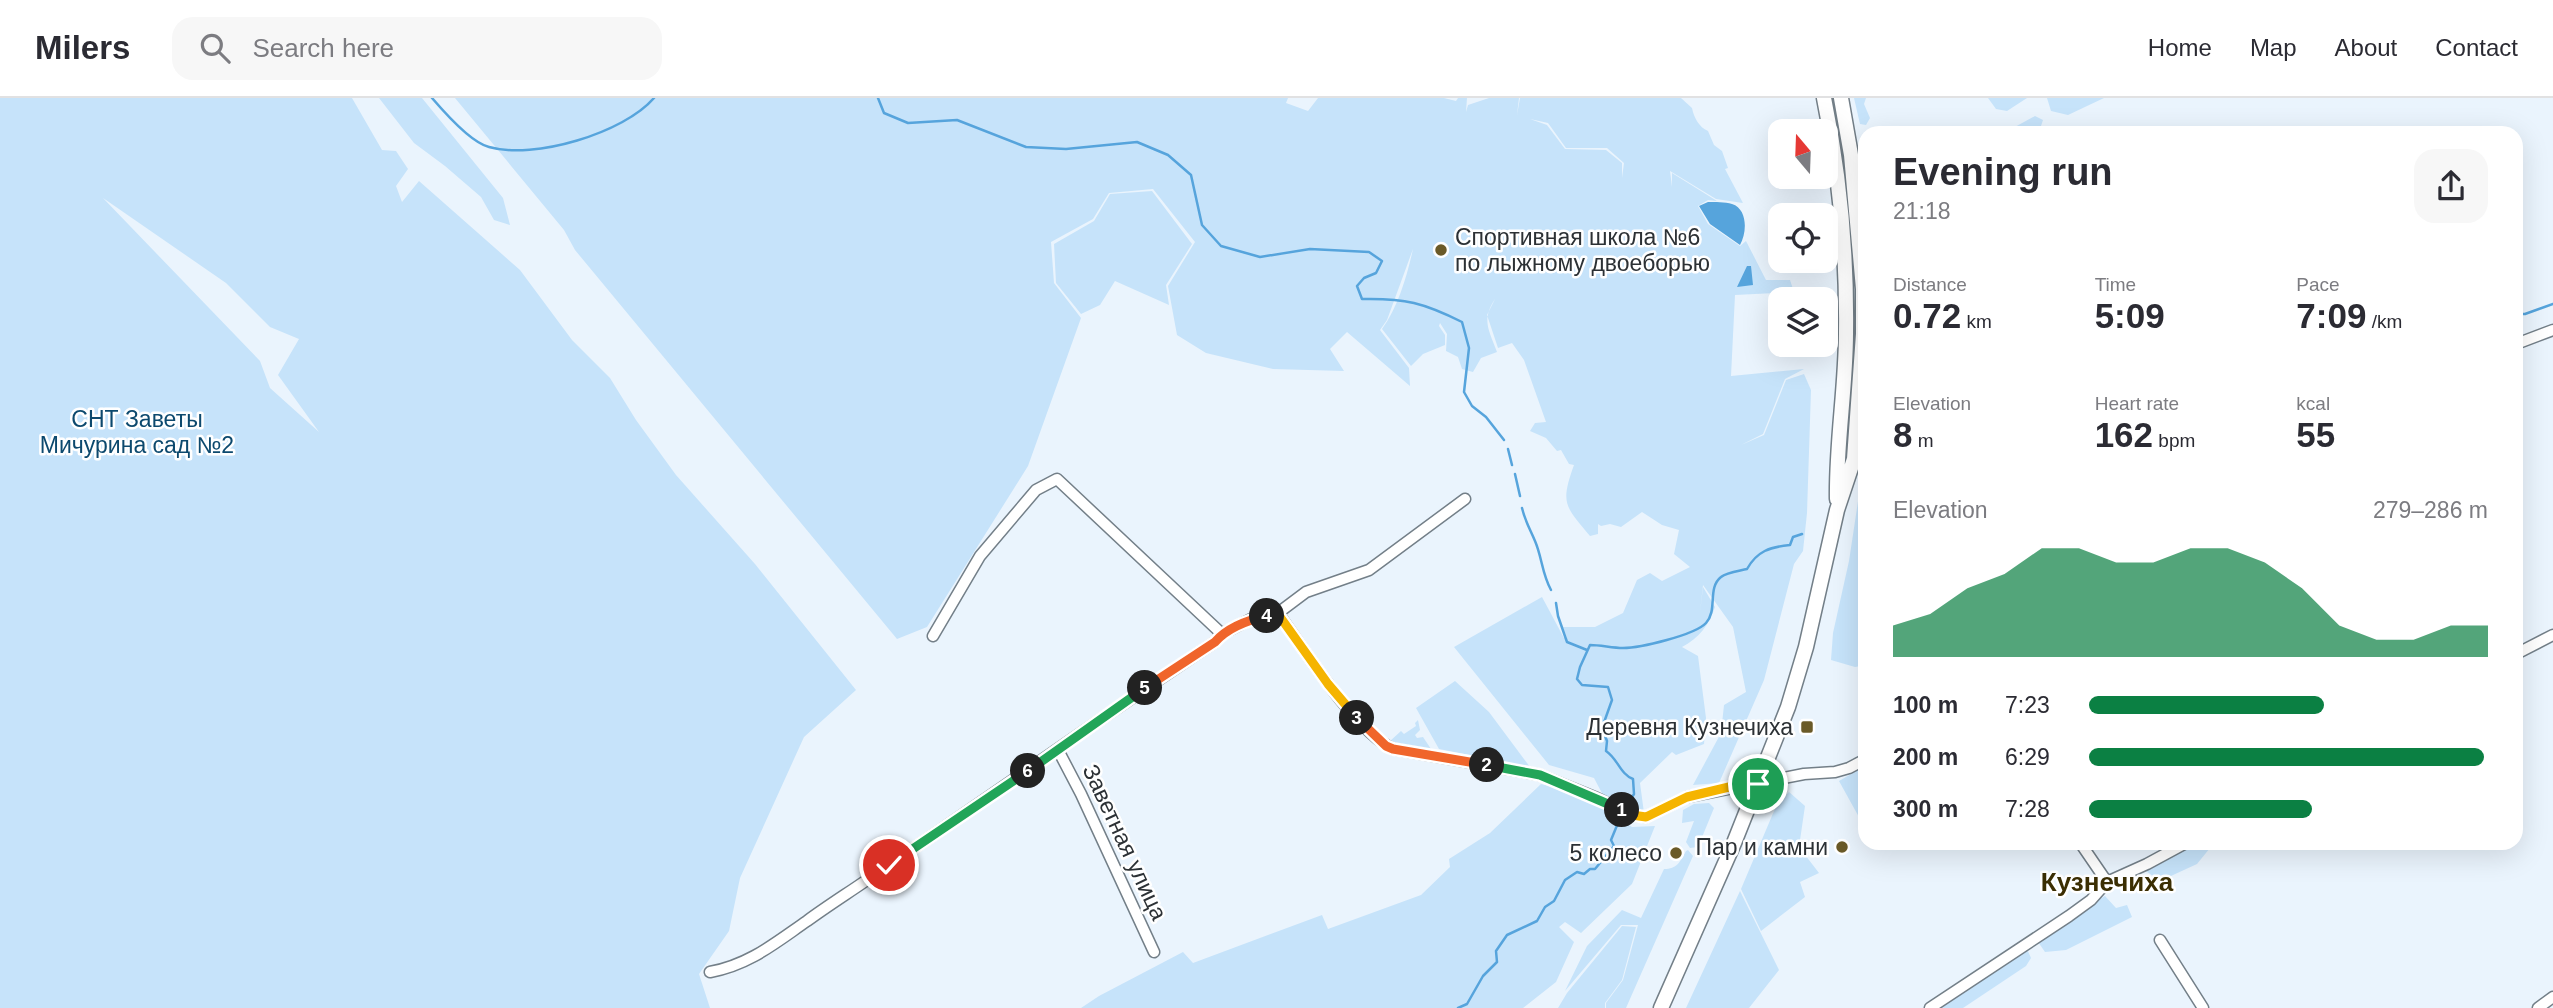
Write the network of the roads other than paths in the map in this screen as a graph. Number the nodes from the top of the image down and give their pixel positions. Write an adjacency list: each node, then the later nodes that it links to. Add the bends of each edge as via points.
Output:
1 (1824, 98): 8 (main road, via 1844,249 1846,335 1836,458)
2 (1841, 98): 3 (main road)
3 (1858, 216)
4 (2553, 330): 5 (street)
5 (2523, 341)
6 (1858, 403): 8 (main road, via 1854,459)
7 (1465, 499): 9 (street, via 1369,570 1306,592)
8 (1837, 510): 16 (main road, via 1796,683)
9 (1278, 614): 10 (street, via 1251,619); 16 (street, via 1328,684 1361,722 1393,749 1540,775 1646,817 1687,797)
10 (1222, 634): 12 (street, via 1057,479 1036,490 980,556); 14 (street)
11 (2553, 635): 13 (street)
12 (933, 636)
13 (2523, 650)
14 (1058, 750): 21 (street, Заветная улица); 22 (street, via 762,953 732,968)
15 (1858, 763): 16 (street, via 1835,772)
16 (1758, 784): 24 (main road)
17 (2085, 850): 19 (street)
18 (2173, 850): 19 (street)
19 (2107, 881): 25 (street, via 2069,916)
20 (2160, 940): 26 (street)
21 (1154, 951)
22 (710, 972)
23 (2553, 998): 27 (street)
24 (1661, 1008)
25 (1930, 1008)
26 (2203, 1008)
27 (2538, 1008)

